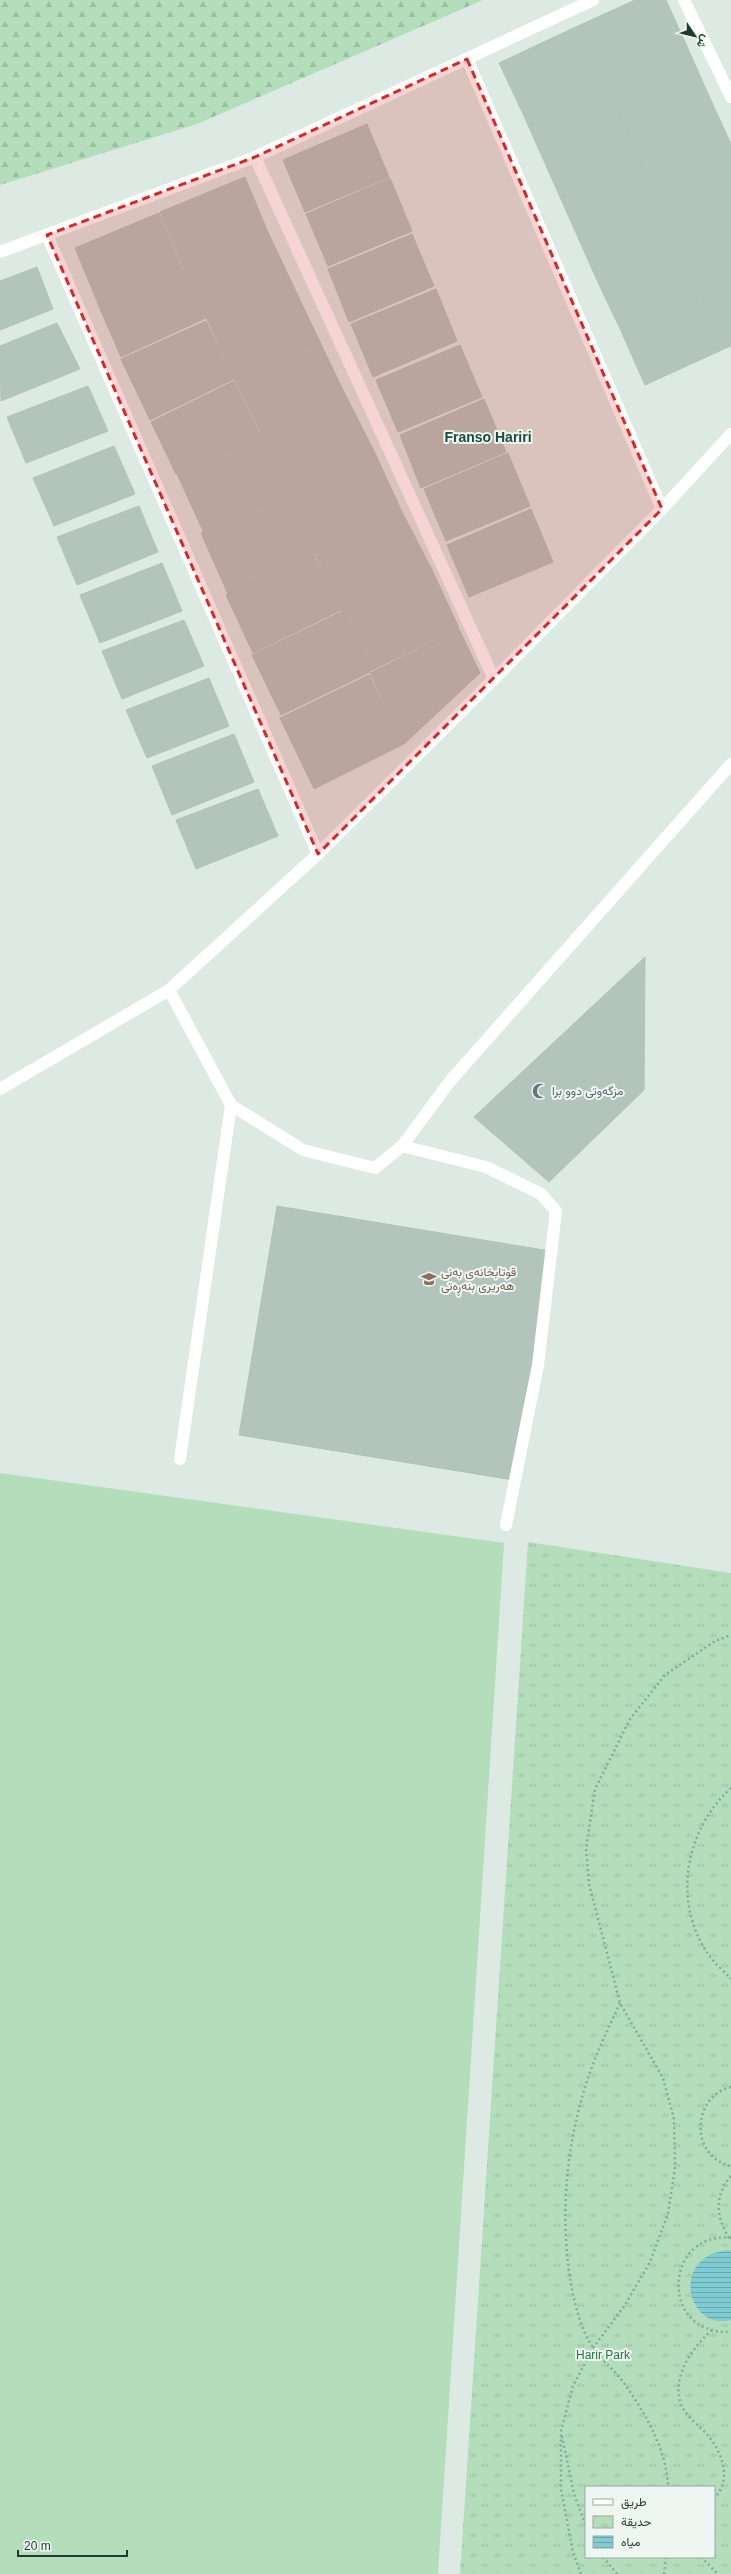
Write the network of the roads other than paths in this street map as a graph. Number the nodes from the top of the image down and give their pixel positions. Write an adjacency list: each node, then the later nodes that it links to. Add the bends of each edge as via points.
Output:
1 (593, 0): 3 (street)
2 (684, 0): 4 (street)
3 (468, 59): 5 (street); 9 (street)
4 (731, 97)
5 (255, 157): 6 (street); 10 (street)
6 (47, 235): 7 (street); 12 (street)
7 (0, 252)
8 (731, 434): 9 (street)
9 (662, 509): 10 (street)
10 (494, 679): 12 (street)
11 (731, 764): 16 (street, via 451,1080)
12 (318, 854): 13 (street)
13 (169, 990): 14 (street); 15 (street)
14 (0, 1089)
15 (231, 1105): 16 (street, via 303,1150 375,1168); 17 (street)
16 (402, 1146): 18 (street, via 486,1167 541,1194 556,1211 538,1365)
17 (180, 1459)
18 (506, 1525)

